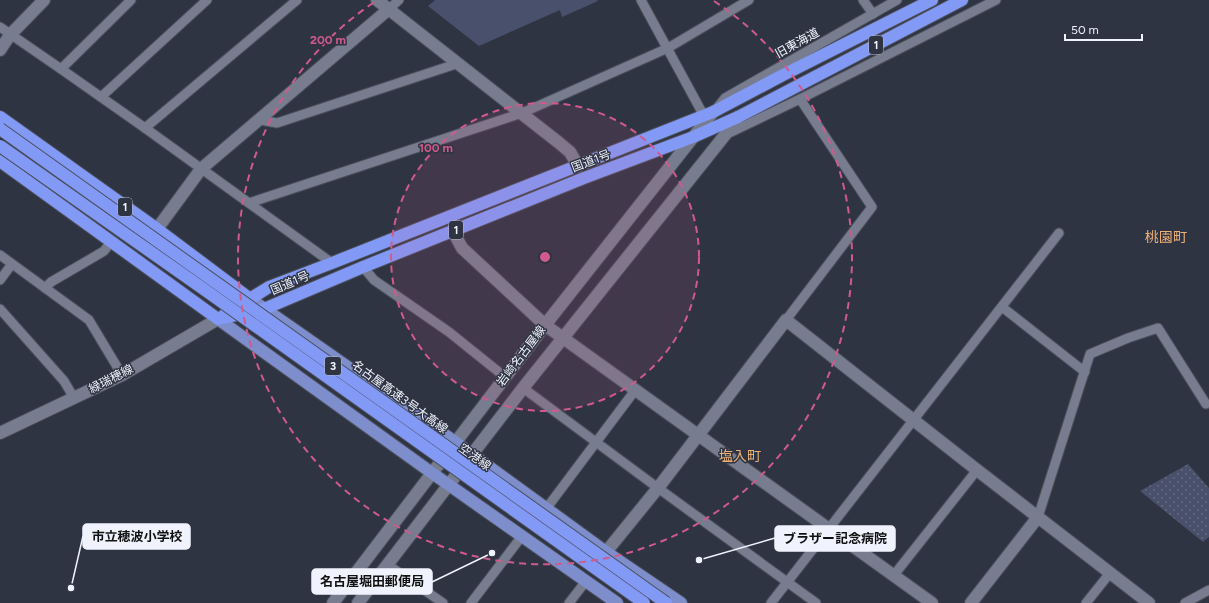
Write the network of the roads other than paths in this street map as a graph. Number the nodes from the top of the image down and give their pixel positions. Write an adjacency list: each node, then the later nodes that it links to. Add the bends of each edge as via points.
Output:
1 (44, 0): 17 (street)
2 (131, 0): 21 (street)
3 (207, 0): 22 (street)
4 (297, 0): 29 (street)
5 (377, 0): 14 (street)
6 (399, 0): 14 (street)
7 (641, 0): 18 (street)
8 (750, 0): 18 (street)
9 (863, 0): 15 (street)
10 (897, 0): 15 (street, 旧東海道)
11 (932, 0): 25 (highway, 国道1号 / 1)
12 (962, 0): 27 (highway, 国道1号 / 1)
13 (996, 0): 23 (street)
14 (389, 9): 20 (street); 28 (street)
15 (873, 14): 25 (street, 旧東海道, via 725,98)
16 (0, 27): 17 (street)
17 (10, 35): 19 (street); 21 (street)
18 (668, 48): 24 (street); 25 (street)
19 (0, 50)
20 (459, 63): 24 (street); 28 (street, via 277,123)
21 (61, 68): 22 (street)
22 (101, 97): 29 (street)
23 (800, 99): 31 (street); 53 (street, via 872,207)
24 (522, 113): 35 (street, via 570,152); 37 (street)
25 (709, 114): 32 (street, 岩崎名古屋線); 35 (highway, 国道1号 / 1)
26 (0, 117): 38 (highway, 1)
27 (738, 117): 31 (street, 岩崎名古屋線); 32 (highway, 国道1号 / 1)
28 (260, 120): 36 (street)
29 (145, 128): 36 (street)
30 (0, 130): 91 (highway, 名古屋高速3号大高線 / 3, bridge)
31 (725, 136): 55 (street, 岩崎名古屋線)
32 (693, 137): 39 (highway, 国道1号 / 1); 54 (street, 岩崎名古屋線)
33 (0, 146): 90 (highway, 3, bridge)
34 (0, 161): 41 (highway)
35 (578, 166): 43 (highway, 国道1号 / 1)
36 (201, 169): 37 (street); 38 (street)
37 (249, 203): 43 (street)
38 (157, 229): 48 (highway, 1)
39 (453, 231): 45 (highway, 国道1号 / 1); 54 (street, via 462,248)
40 (1059, 233): 49 (street)
41 (111, 242): 47 (street, via 104,251 51,282); 52 (highway)
42 (0, 255): 44 (street)
43 (332, 263): 48 (highway, 国道1号 / 1, via 269,287)
44 (12, 264): 46 (street); 47 (street)
45 (363, 267): 51 (highway, 国道1号 / 1); 58 (street, via 374,280 449,332)
46 (0, 280)
47 (46, 288): 57 (street, via 89,320)
48 (249, 298): 51 (main road, 空港線); 52 (highway, 国道1号 / 1)
49 (1002, 307): 56 (street); 63 (street)
50 (0, 309): 61 (street, via 64,381)
51 (264, 310): 52 (highway, 国道1号 / 1); 66 (main road, 空港線)
52 (218, 319): 57 (street, 緑瑞穂線); 70 (main road)
53 (786, 320): 63 (street); 65 (street)
54 (545, 325): 55 (street); 58 (street, 岩崎名古屋線)
55 (563, 337): 59 (street, 岩崎名古屋線); 60 (street)
56 (1085, 372): 62 (street, via 1090,354 1158,328); 74 (street)
57 (122, 375): 61 (street, 緑瑞穂線)
58 (505, 377): 66 (street, 岩崎名古屋線)
59 (523, 388): 67 (street); 68 (street, 岩崎名古屋線)
60 (636, 389): 65 (street); 67 (street)
61 (74, 398): 64 (street, 緑瑞穂線)
62 (1206, 404)
63 (913, 420): 69 (street); 75 (street)
64 (0, 433)
65 (699, 434): 72 (street); 75 (street)
66 (455, 442): 68 (main road, 空港線); 70 (street, 岩崎名古屋線)
67 (596, 442): 72 (street); 73 (street)
68 (472, 456): 71 (street, 岩崎名古屋線); 73 (main road, 空港線)
69 (977, 470): 74 (street); 80 (street)
70 (432, 473): 71 (main road); 84 (street, 岩崎名古屋線)
71 (449, 485): 76 (main road); 78 (street, 岩崎名古屋線)
72 (658, 488): 77 (street); 82 (street)
73 (546, 508): 77 (main road, 空港線)
74 (1038, 517): 79 (street); 96 (street)
75 (829, 529): 80 (street); 82 (street)
76 (522, 536): 81 (main road); 87 (street)
77 (606, 552): 92 (main road, 空港線)
78 (388, 565): 85 (street, 岩崎名古屋線); 86 (street)
79 (1110, 573): 97 (street); 98 (street)
80 (894, 575): 95 (street)
81 (586, 581): 88 (street); 89 (main road)
82 (787, 582): 93 (street); 94 (street)
83 (1209, 590): 99 (street)
84 (333, 603)
85 (358, 603)
86 (442, 603)
87 (471, 603)
88 (569, 603)
89 (617, 603)
90 (644, 603)
91 (666, 603)
92 (681, 603)
93 (771, 603)
94 (816, 603)
95 (932, 603)
96 (971, 603)
97 (1086, 603)
98 (1149, 603)
99 (1185, 603)

